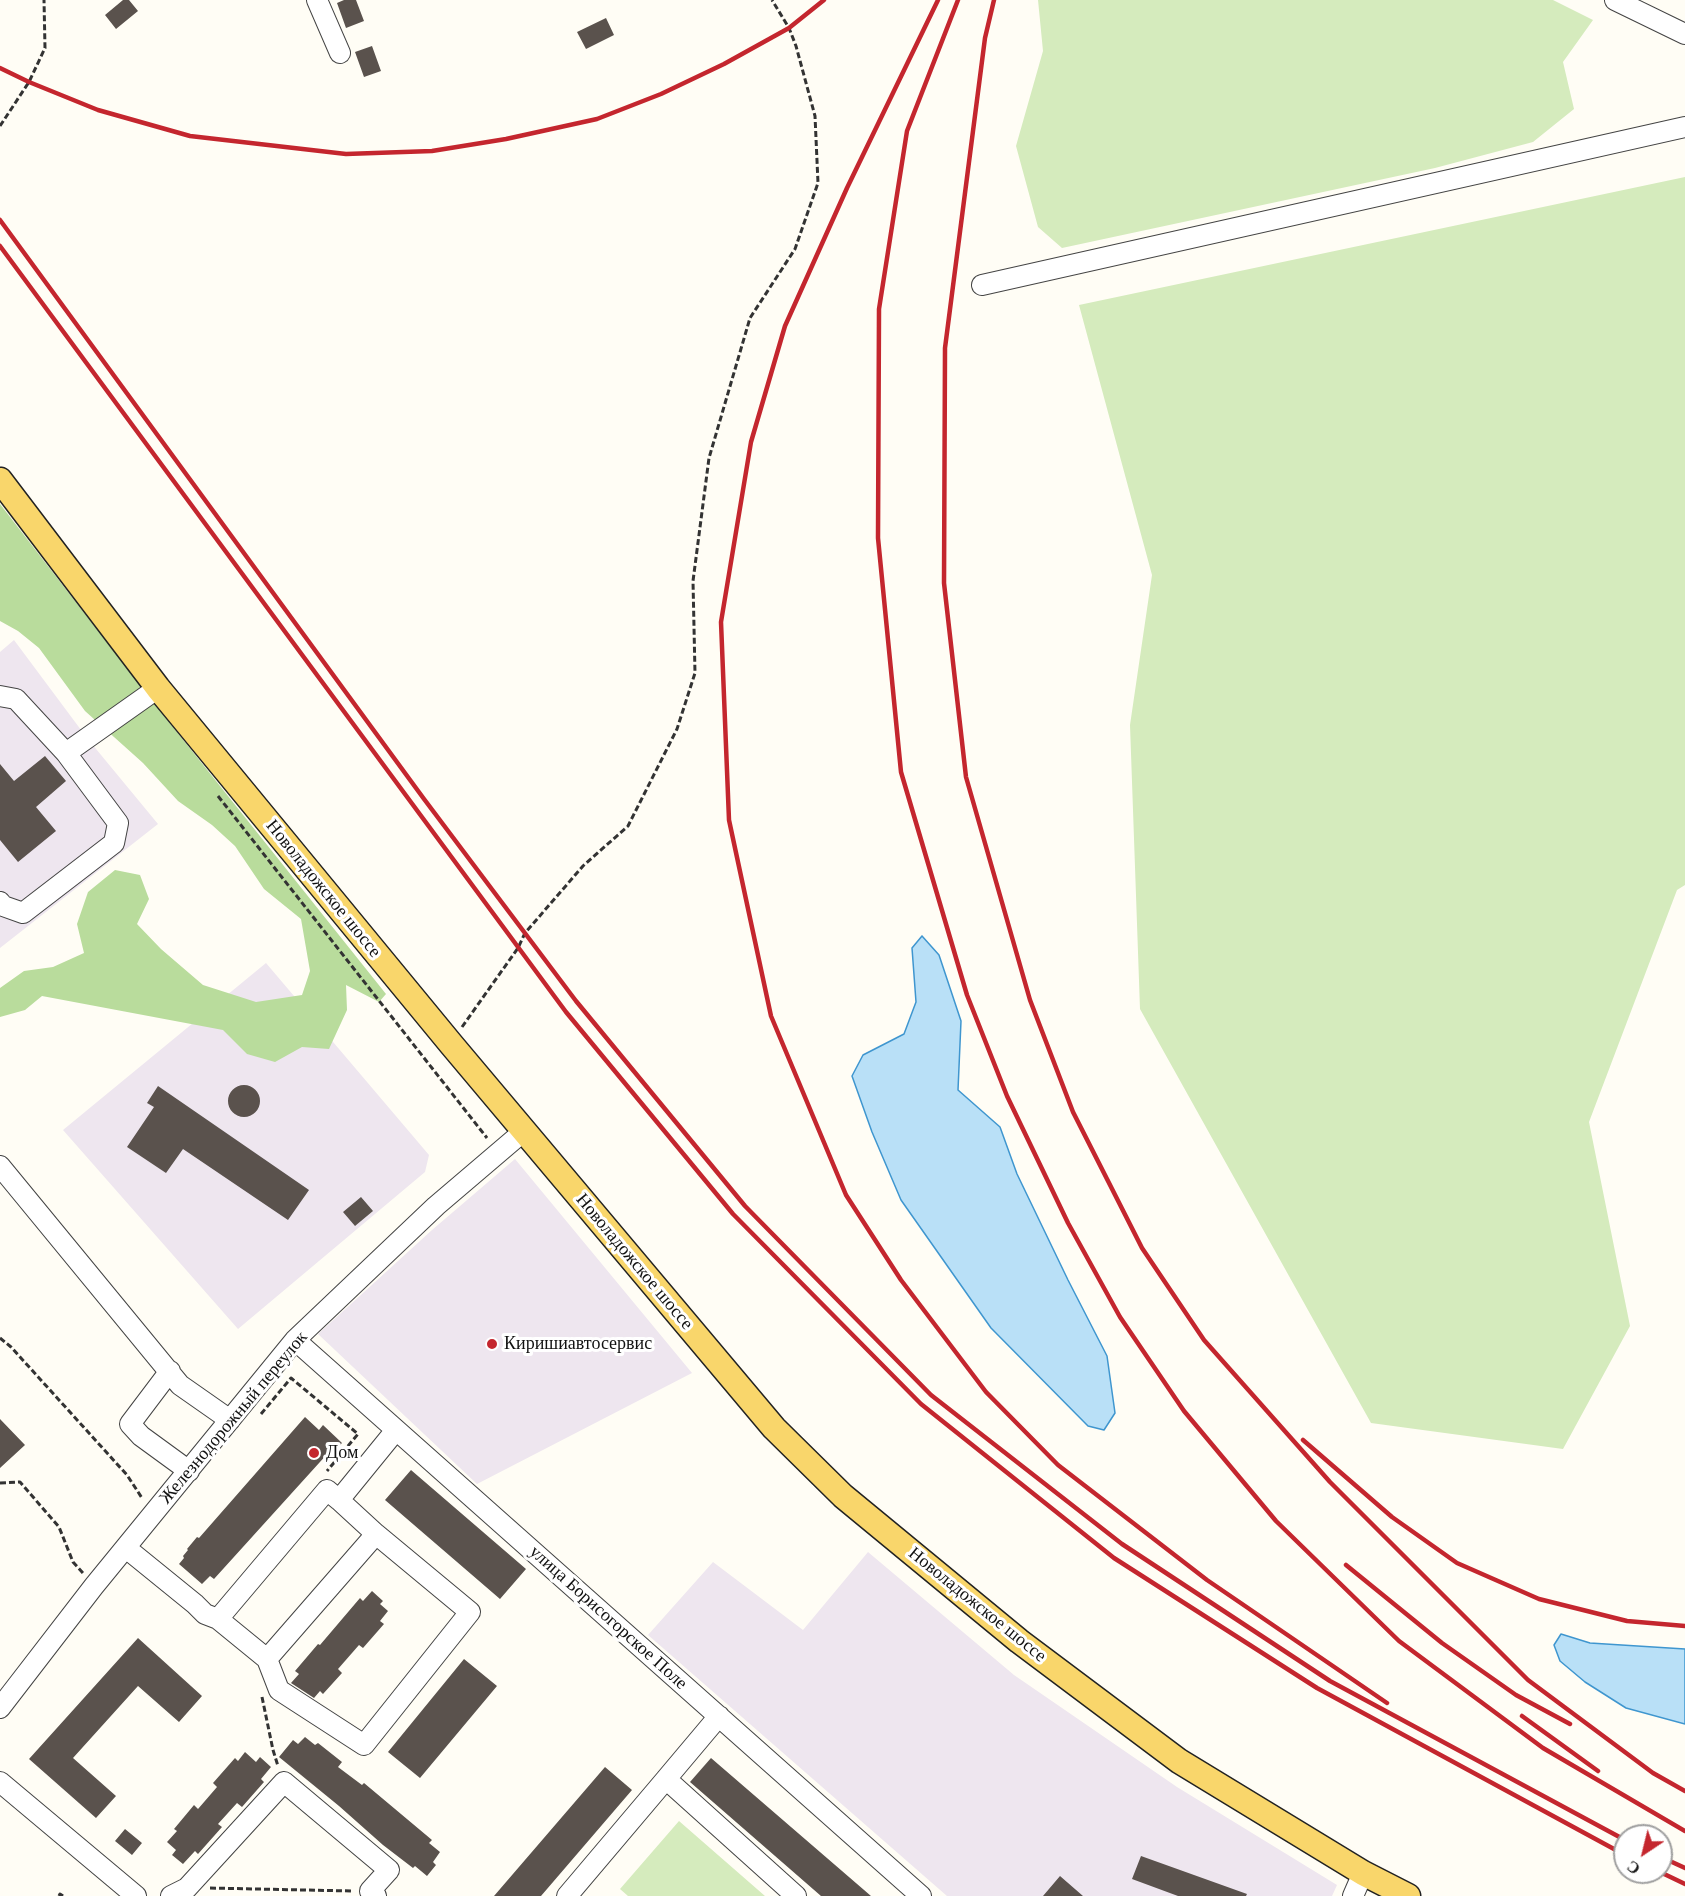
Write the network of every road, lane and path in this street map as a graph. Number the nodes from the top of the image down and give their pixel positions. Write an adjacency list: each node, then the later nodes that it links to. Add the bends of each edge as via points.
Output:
1 (44, 0): 7 (path, via 45,48 29,82)
2 (317, 0): 6 (street)
3 (772, 0): 16 (path, via 796,46 815,116 818,183 795,249 750,318 709,458 693,581 695,673 677,729 628,826 583,866 525,933)
4 (1615, 0): 5 (street)
5 (1685, 34)
6 (340, 52)
7 (0, 126)
8 (1685, 127): 9 (street)
9 (982, 285)
10 (0, 480): 11 (main road, Новоладожское шоссе)
11 (158, 688): 13 (street); 16 (main road, Новоладожское шоссе)
12 (0, 696): 13 (street, via 16,699)
13 (66, 753): 15 (street, via 118,823 114,843 23,913)
14 (215, 792): 18 (path)
15 (0, 902)
16 (450, 1044): 17 (main road, Новоладожское шоссе)
17 (524, 1131): 18 (street, Железнодорожный переулок); 42 (main road, Новоладожское шоссе, via 774,1428 843,1496 1019,1641 1179,1761)
18 (499, 1153): 21 (street, Железнодорожный переулок, via 436,1206)
19 (0, 1166): 22 (street)
20 (0, 1338): 30 (path, via 127,1475)
21 (295, 1340): 24 (street, Железнодорожный переулок); 25 (street, улица Борисогорское Поле)
22 (170, 1371): 24 (street, via 180,1384); 26 (street, via 130,1424)
23 (261, 1413): 27 (path, via 291,1378 358,1434)
24 (230, 1420): 26 (street, Железнодорожный переулок)
25 (396, 1430): 29 (street); 38 (street, улица Борисогорское Поле)
26 (189, 1471): 30 (street, Железнодорожный переулок)
27 (320, 1479)
28 (0, 1483): 33 (path, via 20,1482 58,1527 73,1562)
29 (339, 1500): 31 (street); 34 (street, via 327,1490)
30 (153, 1514): 32 (street, Железнодорожный переулок)
31 (376, 1534): 35 (street); 35 (street, via 470,1612 364,1744 279,1690)
32 (126, 1548): 33 (street, Железнодорожный переулок); 34 (street, via 205,1614)
33 (94, 1586): 37 (street, Железнодорожный переулок)
34 (218, 1619): 35 (street)
35 (267, 1659)
36 (261, 1695): 41 (path)
37 (0, 1708)
38 (719, 1716): 39 (street); 50 (street, улица Борисогорское Поле)
39 (666, 1779): 48 (street); 49 (street)
40 (0, 1782): 47 (street)
41 (284, 1782): 43 (street); 44 (street, via 389,1870)
42 (1363, 1873): 51 (street); 52 (main road, Новоладожское шоссе)
43 (179, 1892): 44 (path)
44 (373, 1894)
45 (59, 1896): 46 (path)
46 (63, 1896)
47 (136, 1896)
48 (567, 1896)
49 (796, 1896)
50 (921, 1896)
51 (1353, 1896)
52 (1408, 1896)

